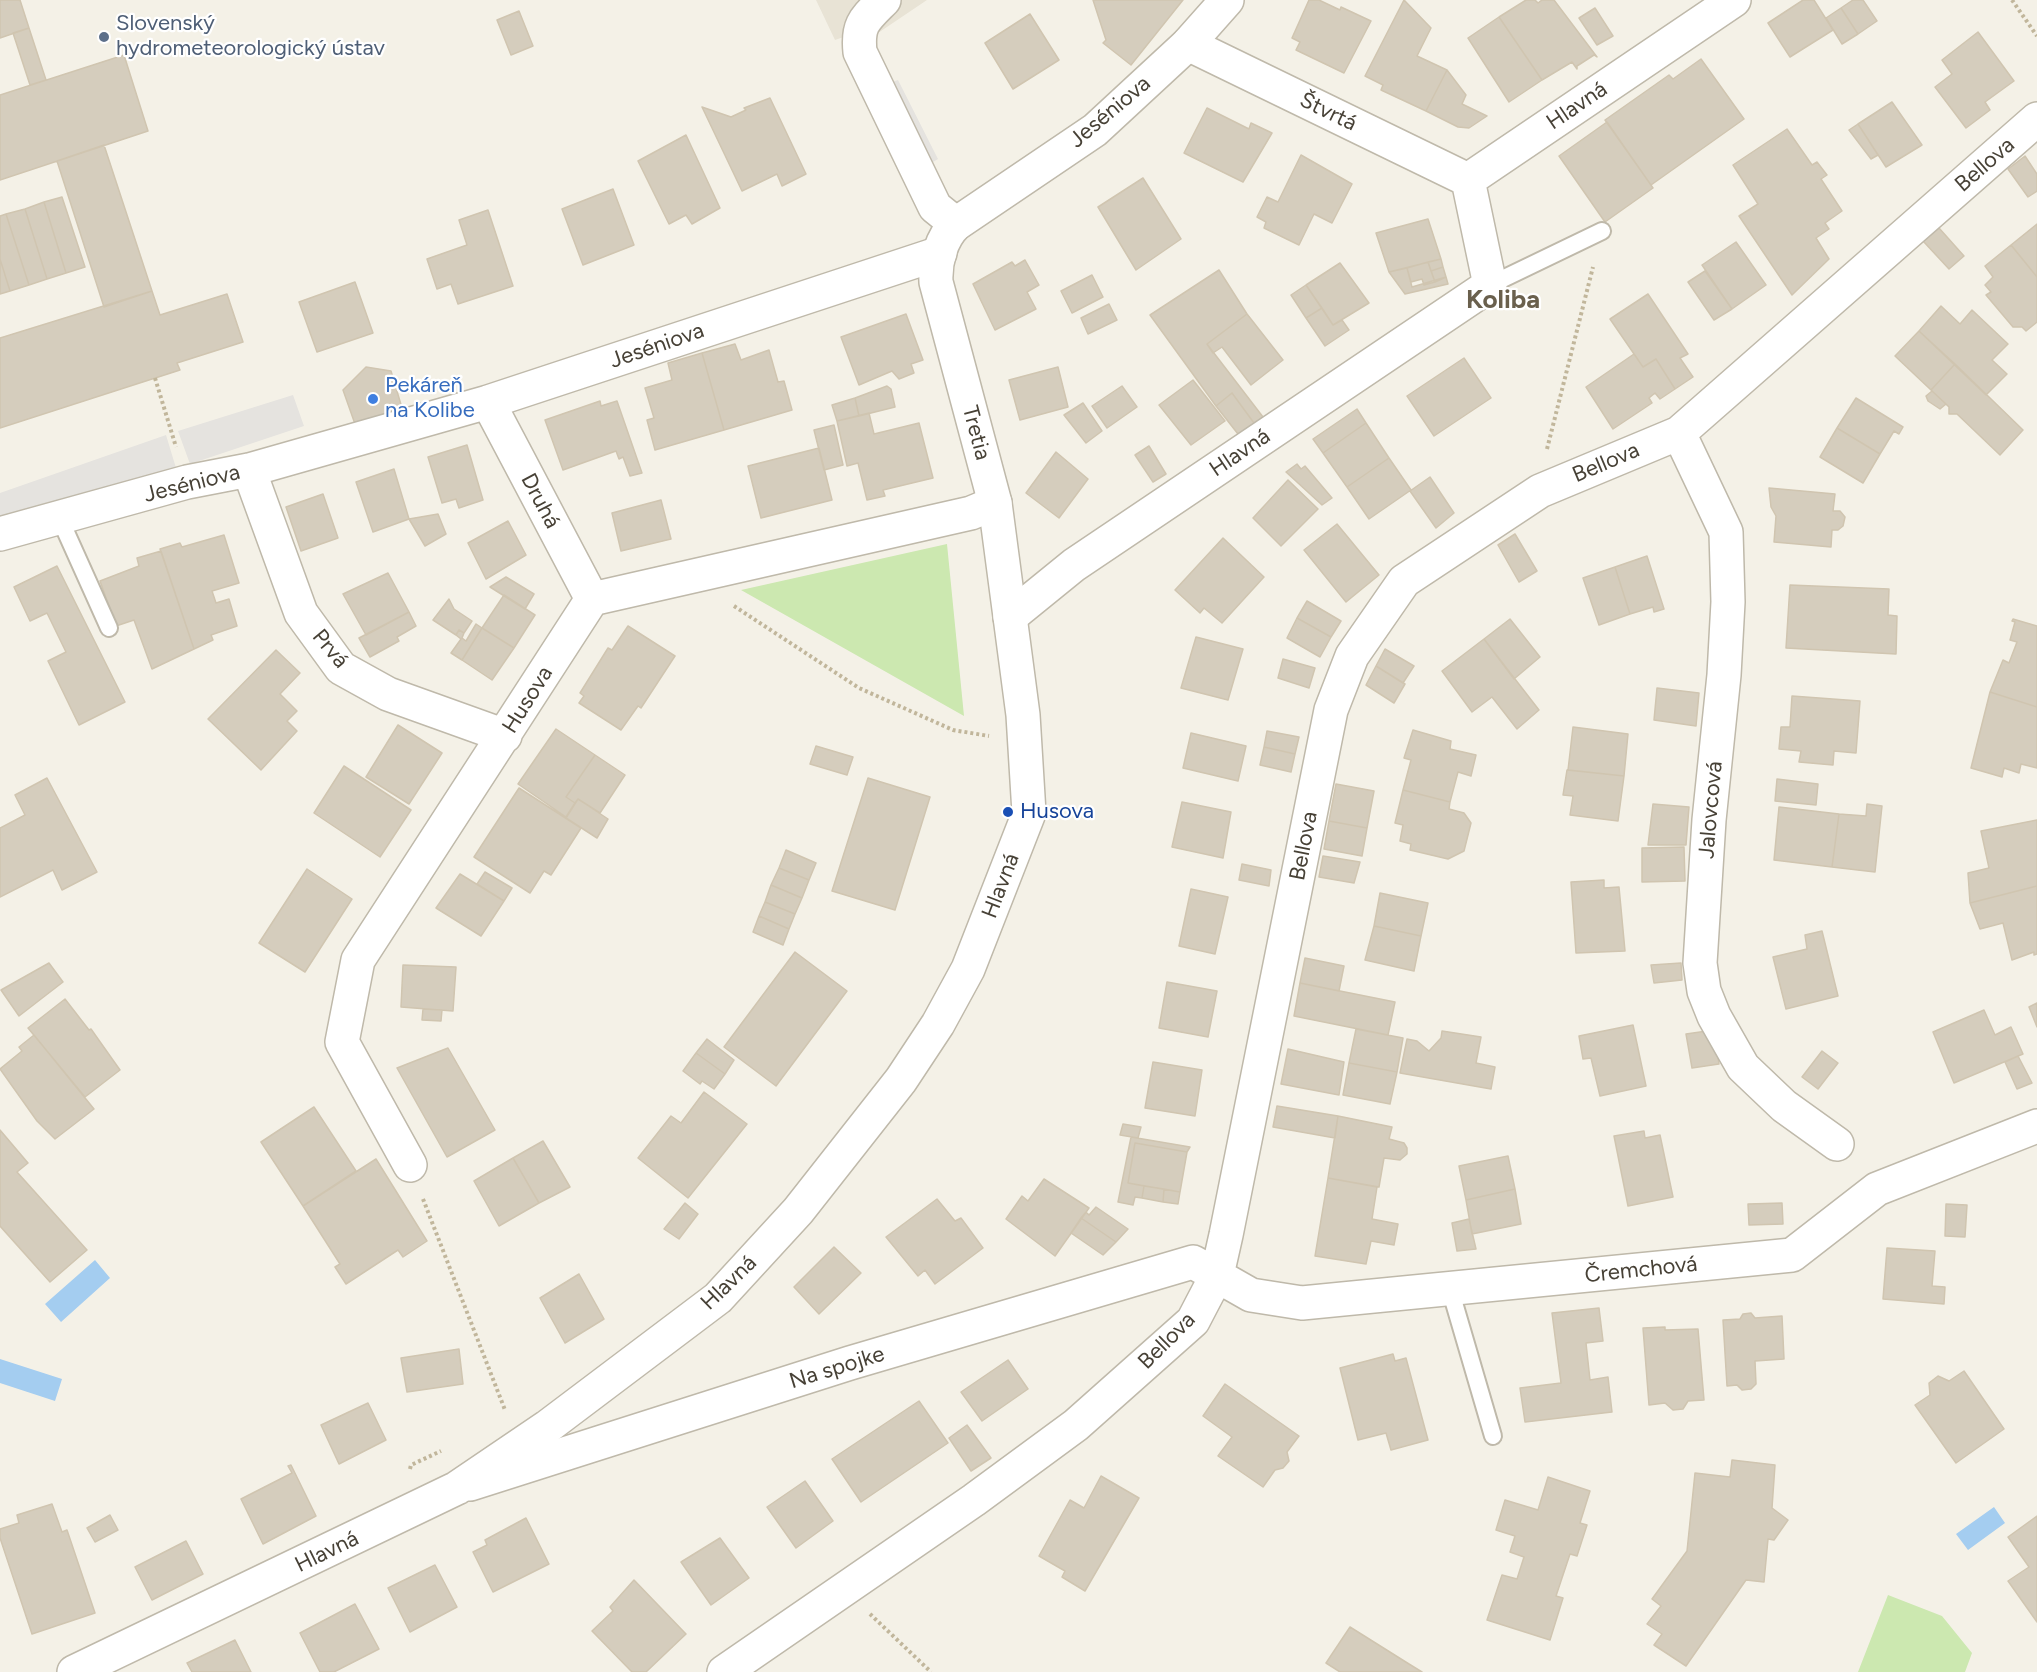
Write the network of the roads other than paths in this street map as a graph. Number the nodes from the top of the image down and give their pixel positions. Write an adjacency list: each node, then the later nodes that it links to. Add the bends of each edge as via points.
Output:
1 (884, 0): 7 (street, via 858,32 860,52 935,207)
2 (1227, 0): 4 (street, Jeséniova)
3 (1734, 0): 6 (street, Hlavná)
4 (1188, 44): 6 (street, Štvrtá); 7 (street, Jeséniova, via 1095,130)
5 (2037, 119): 12 (street, Bellova)
6 (1468, 180): 10 (street)
7 (956, 224): 9 (street, Jeséniova)
8 (1602, 231): 10 (lane)
9 (940, 253): 11 (street, Jeséniova); 14 (street, Tretia, via 936,282)
10 (1490, 285): 18 (street, Hlavná, via 1074,565)
11 (488, 402): 13 (street, Jeséniova); 17 (street, Druhá)
12 (1679, 433): 22 (street, Jalovcová, via 1726,532 1728,602 1700,963 1704,991 1743,1067 1784,1106); 24 (street, Bellova, via 1540,491 1404,581 1352,657 1331,710)
13 (249, 470): 15 (street, Jeséniova); 20 (street, Prvá, via 301,613 341,668 388,694)
14 (995, 503): 17 (street, via 971,513); 18 (street, Tretia)
15 (60, 519): 16 (street, Jeséniova); 19 (lane)
16 (0, 534)
17 (592, 599): 20 (street, Husova)
18 (1010, 617): 27 (street, Hlavná, via 1023,715 1029,813 968,969 938,1024 901,1080 798,1211 718,1298 547,1427)
19 (109, 628)
20 (505, 736): 23 (street, Husova, via 358,960 342,1042)
21 (2037, 1126): 25 (street, Čremchová, via 1877,1189 1792,1255)
22 (1837, 1144)
23 (410, 1165)
24 (1217, 1275): 25 (street, Čremchová, via 1251,1295 1302,1303); 27 (street, Na spojke, via 1193,1262 850,1363); 29 (street, Bellova, via 1193,1320 1076,1425)
25 (1450, 1289): 26 (lane)
26 (1493, 1437)
27 (457, 1488): 28 (street, Hlavná)
28 (74, 1672)
29 (724, 1672)

